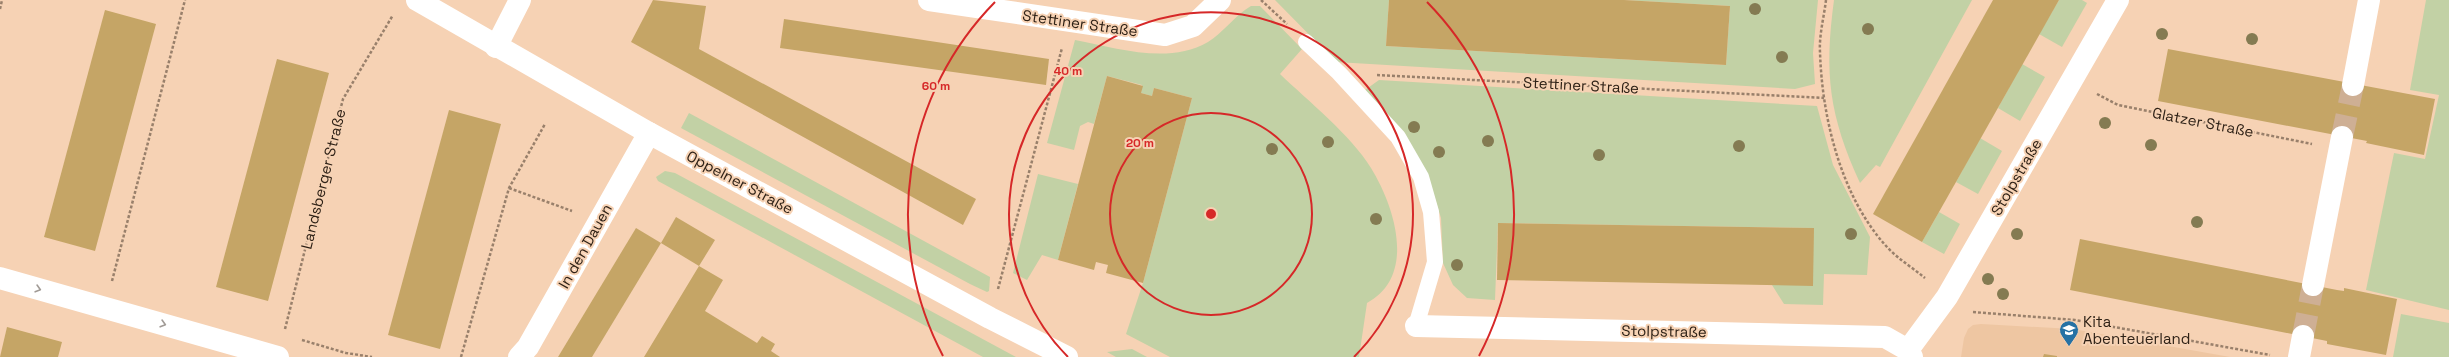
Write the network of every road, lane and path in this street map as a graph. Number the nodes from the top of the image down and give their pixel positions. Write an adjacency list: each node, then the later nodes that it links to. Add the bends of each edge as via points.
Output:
1 (2, 0): 11 (path)
2 (185, 0): 28 (path)
3 (417, 0): 15 (street, Oppelner Straße)
4 (520, 0): 15 (street)
5 (929, 0): 13 (street, Stettiner Straße)
6 (1220, 0): 13 (street, Stettiner Straße, via 1193,26 1165,35)
7 (1261, 0): 14 (path)
8 (1826, 0): 19 (path, via 1820,50)
9 (2118, 0): 17 (street, Stolpstraße)
10 (2369, 0): 18 (street)
11 (0, 9)
12 (393, 14): 31 (path, Landsberger Straße, via 343,99)
13 (1069, 22): 29 (path)
14 (1306, 42): 16 (lane)
15 (496, 47): 21 (street, Oppelner Straße)
16 (1339, 73): 19 (path, Stettiner Straße); 30 (lane, via 1398,137 1421,177 1431,212 1435,262)
17 (2072, 79): 22 (path, Glatzer Straße, via 2118,105); 27 (street, Stolpstraße)
18 (2353, 85)
19 (1824, 98): 27 (path, via 1841,167 1862,214 1888,247)
20 (546, 124): 23 (path)
21 (649, 133): 24 (street, In den Dauen); 29 (street, Oppelner Straße)
22 (2341, 143): 26 (street)
23 (509, 188): 24 (path); 38 (path)
24 (599, 221): 39 (street, In den Dauen, via 528,347)
25 (0, 278): 28 (street, one-way to 28)
26 (2313, 285)
27 (1947, 297): 34 (street, Stolpstraße); 35 (path, via 1971,312 2075,320)
28 (105, 308): 36 (street, one-way to 36)
29 (990, 318): 40 (street, Oppelner Straße)
30 (1416, 326): 34 (street, Stolpstraße, via 1885,337)
31 (284, 335)
32 (2303, 336): 41 (street)
33 (298, 339): 37 (path)
34 (1910, 354)
35 (2275, 356)
36 (278, 357)
37 (372, 357)
38 (461, 357)
39 (519, 357)
40 (1067, 357)
41 (2299, 357)

